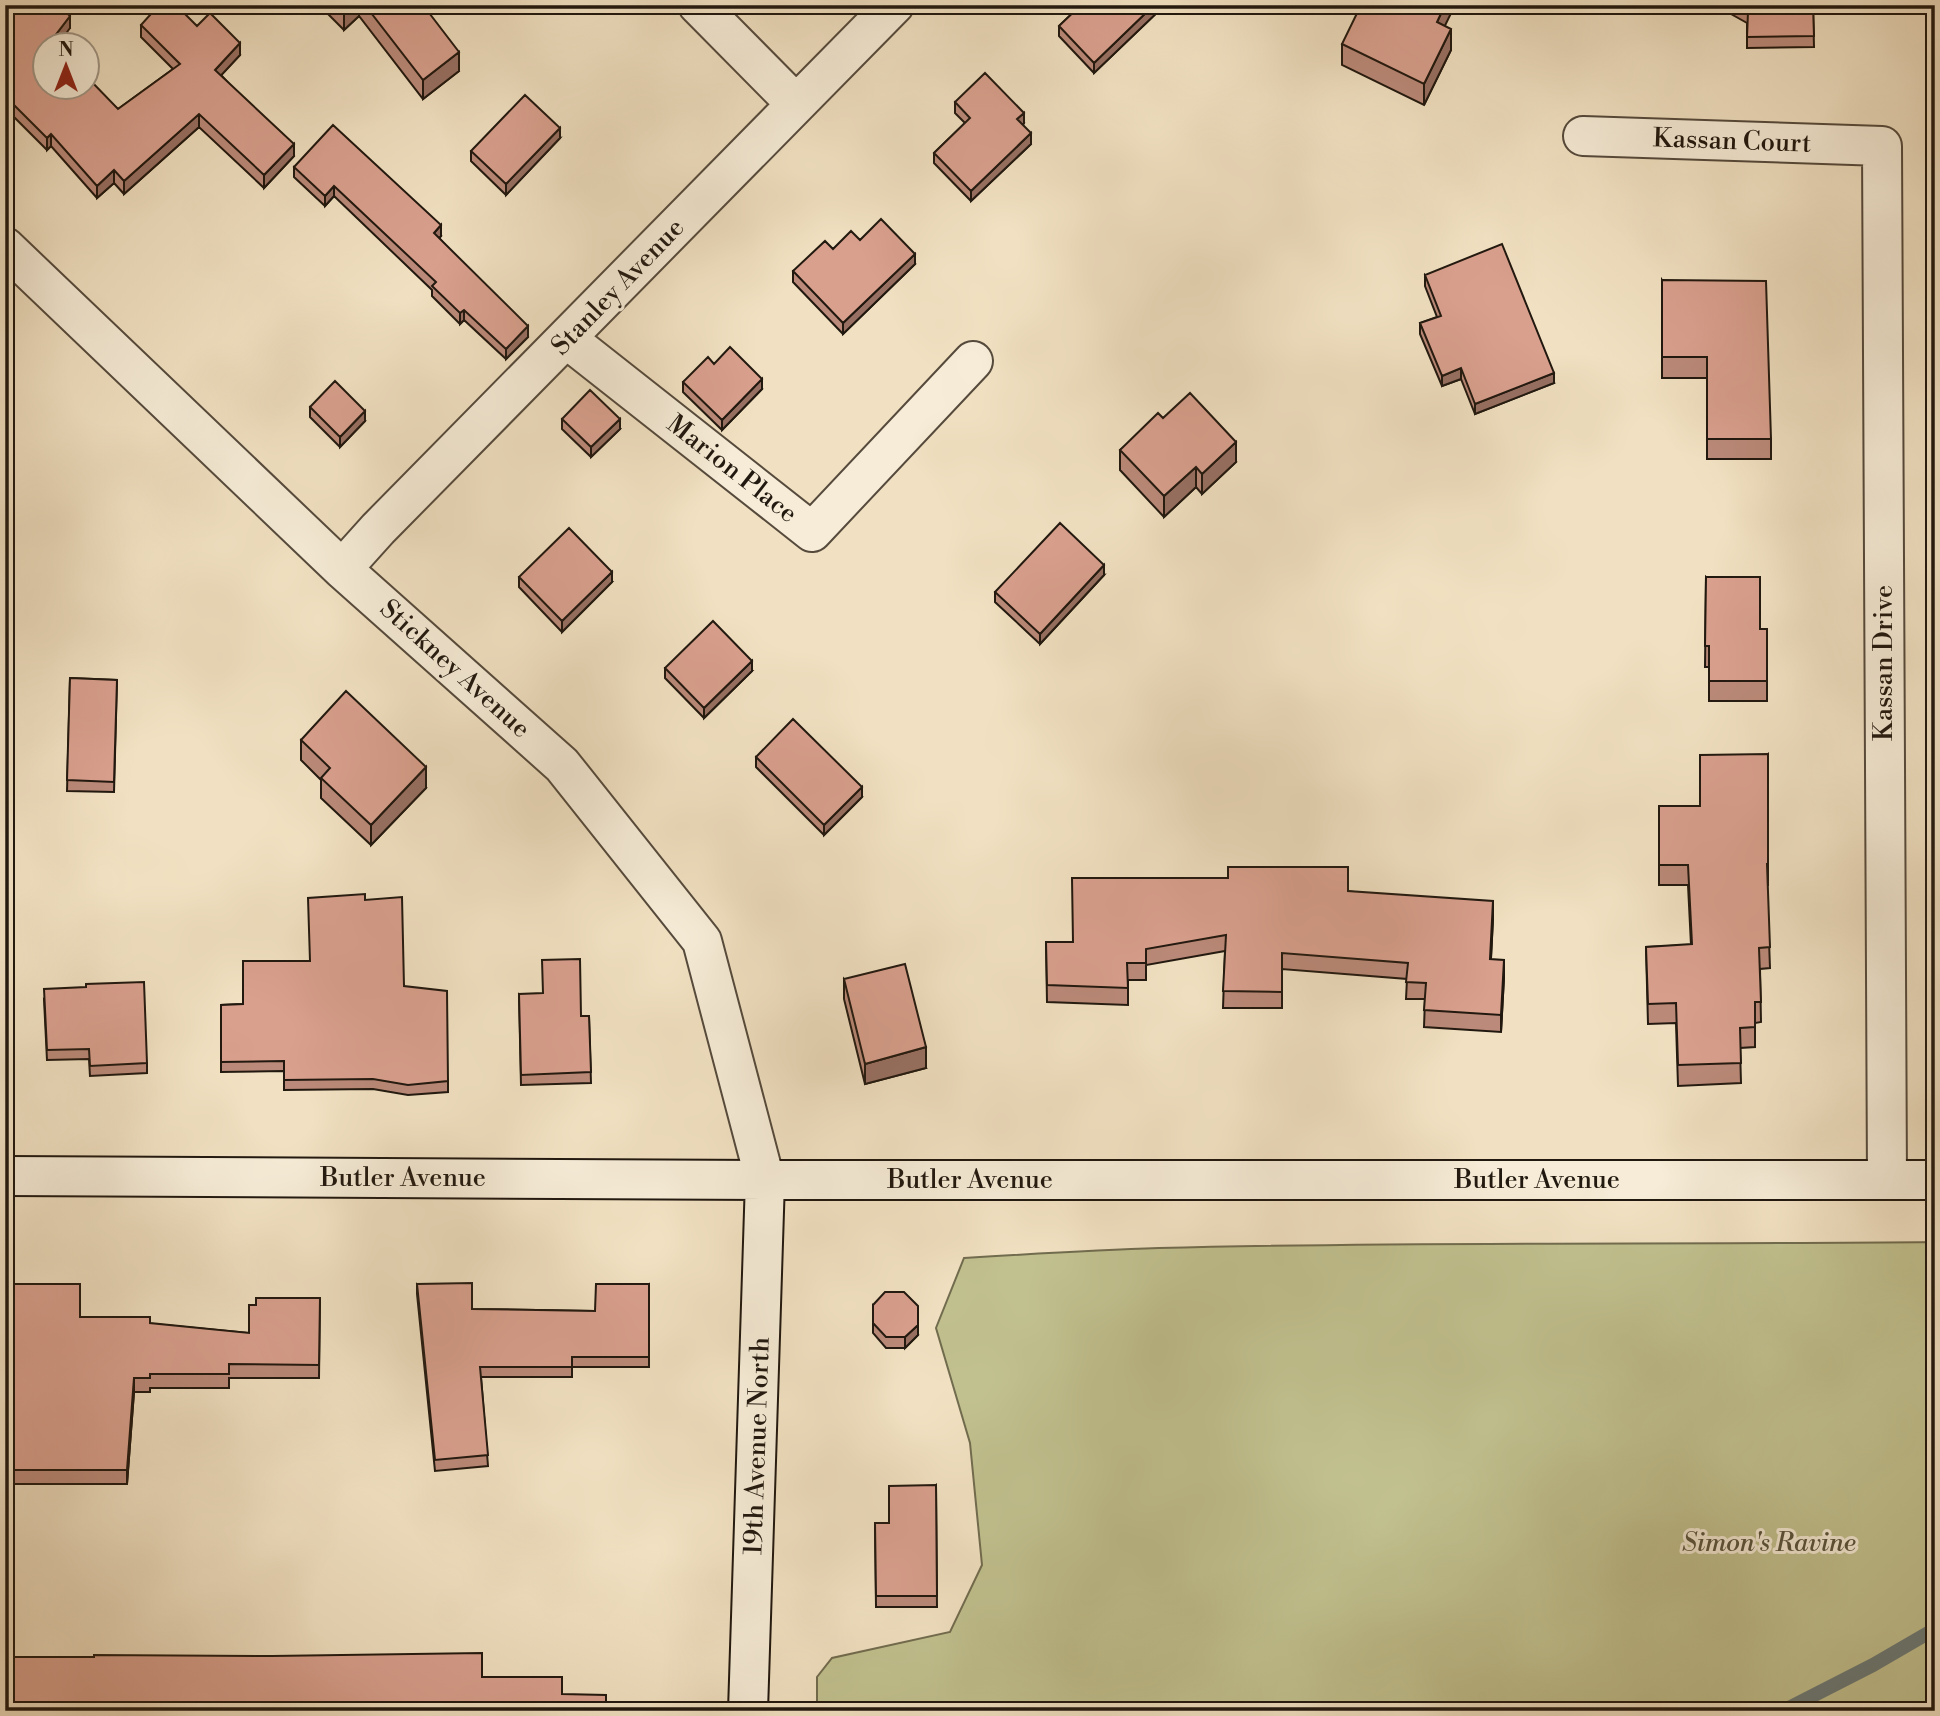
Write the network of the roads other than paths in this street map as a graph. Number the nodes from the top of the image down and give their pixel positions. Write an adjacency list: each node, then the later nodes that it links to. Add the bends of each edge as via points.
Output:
1 (698, 5): 3 (street)
2 (894, 5): 3 (street, Stanley Avenue)
3 (796, 104): 7 (street, Stanley Avenue)
4 (1583, 136): 5 (street, Kassan Court)
5 (1882, 146): 12 (street, Kassan Drive)
6 (5, 247): 9 (street, Stickney Avenue)
7 (567, 339): 8 (street, Marion Place, via 812,532); 9 (street, Stanley Avenue)
8 (973, 360)
9 (342, 569): 11 (street, Stickney Avenue, via 562,765 702,941)
10 (5, 1176): 11 (street, Butler Avenue)
11 (765, 1180): 12 (street, Butler Avenue); 14 (street, 19th Avenue North)
12 (1887, 1180): 13 (street, Butler Avenue)
13 (1935, 1180)
14 (748, 1711)

